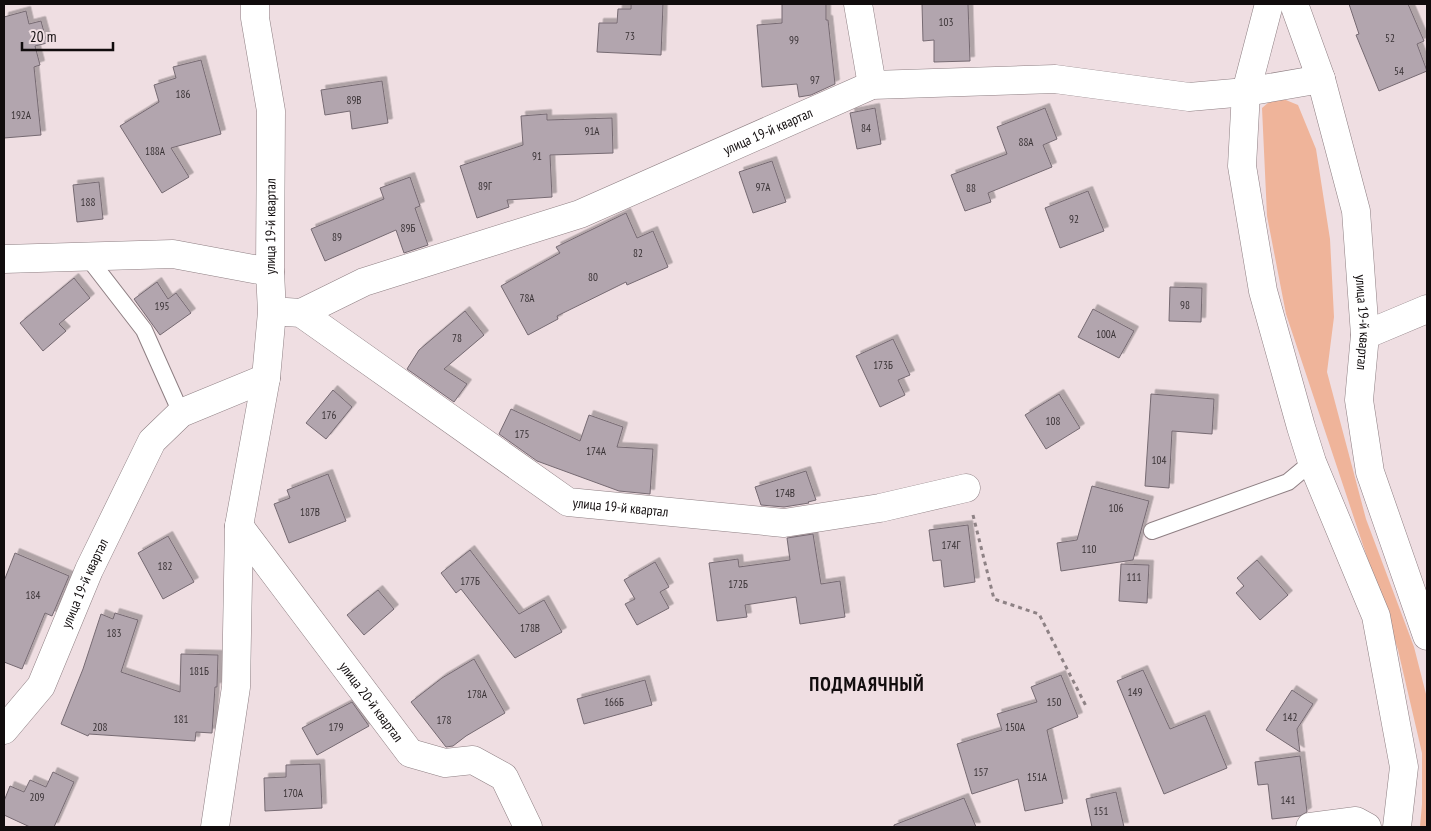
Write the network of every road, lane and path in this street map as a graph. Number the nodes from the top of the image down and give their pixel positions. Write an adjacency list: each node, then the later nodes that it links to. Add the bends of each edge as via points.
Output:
1 (255, 4): 10 (street, улица 19-й квартал, via 271,111)
2 (858, 4): 6 (street)
3 (1268, 4): 7 (street)
4 (1294, 4): 5 (street, улица 19-й квартал)
5 (1321, 79): 7 (street, улица 19-й квартал); 14 (street, улица 19-й квартал, via 1356,211)
6 (872, 85): 7 (street, улица 19-й квартал, via 1055,79 1189,97); 13 (street, улица 19-й квартал, via 580,214 364,282)
7 (1246, 92): 17 (street, via 1242,166 1263,291)
8 (86, 255): 9 (street, улица 19-й квартал); 10 (street, улица 19-й квартал, via 173,254); 16 (lane, via 144,330)
9 (4, 259)
10 (270, 272): 12 (street)
11 (1427, 309): 14 (street)
12 (272, 312): 13 (street, улица 19-й квартал); 15 (street)
13 (301, 313): 18 (street, улица 19-й квартал, via 568,502 784,524 880,508)
14 (1365, 335): 21 (street, улица 19-й квартал, via 1359,400 1370,472)
15 (266, 378): 16 (street, улица 19-й квартал); 19 (street)
16 (181, 413): 24 (street, улица 19-й квартал, via 152,441 89,570 41,686)
17 (1312, 462): 20 (lane, via 1288,482); 29 (street, via 1376,616 1404,767)
18 (966, 488): 23 (path, via 994,599 1039,614)
19 (239, 526): 25 (street, via 236,687); 26 (street, улица 20-й квартал, via 410,753 445,763 473,760 504,777)
20 (1152, 531)
21 (1419, 590): 22 (street, улица 19-й квартал)
22 (1427, 636)
23 (1087, 708)
24 (4, 730)
25 (215, 827)
26 (528, 827)
27 (1310, 827): 28 (street, via 1356,821)
28 (1367, 827)
29 (1397, 827)

